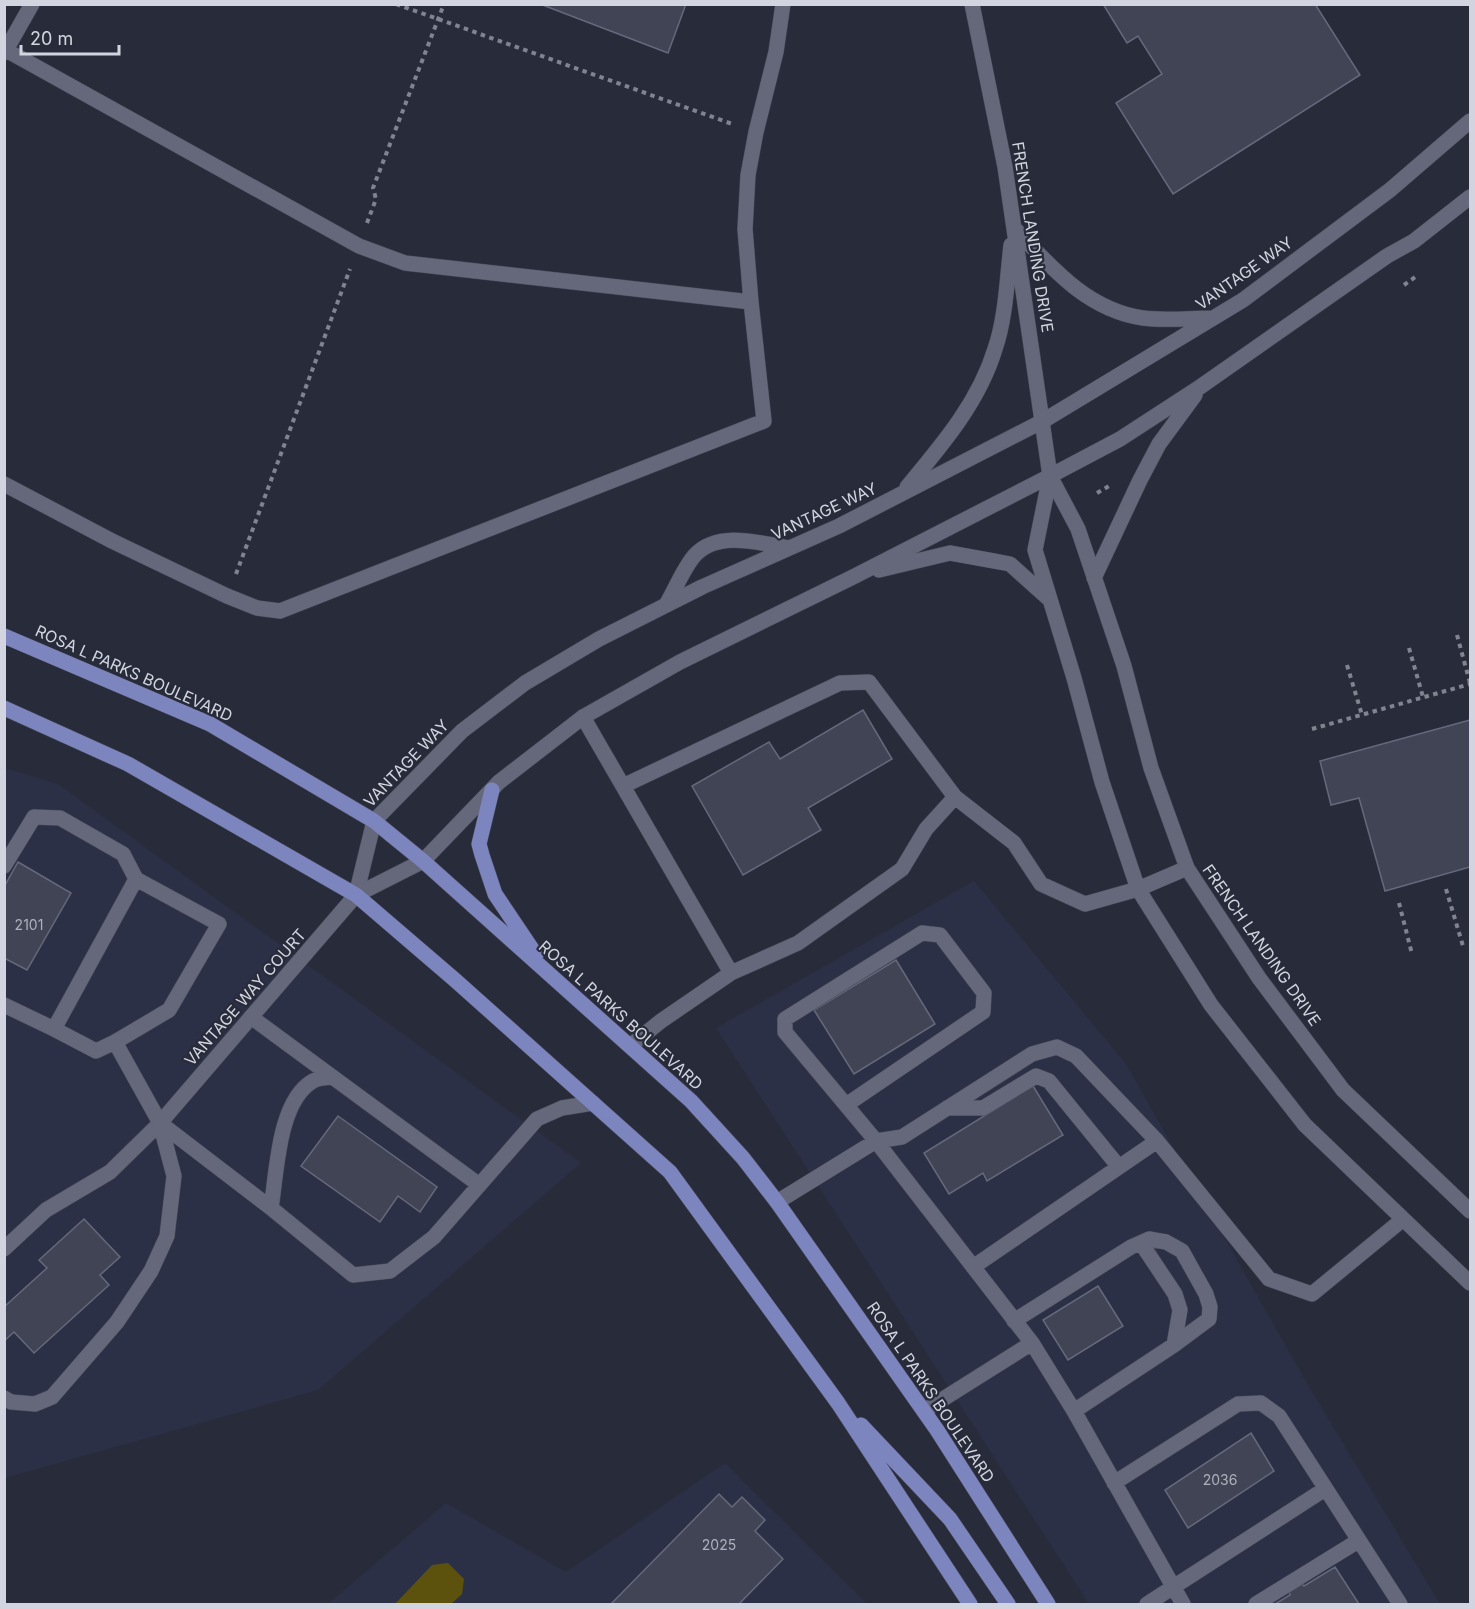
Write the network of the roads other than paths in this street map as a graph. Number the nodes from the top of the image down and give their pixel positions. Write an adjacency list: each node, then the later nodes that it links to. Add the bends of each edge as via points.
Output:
1 (32, 4): 4 (street)
2 (783, 4): 8 (street, via 748,176 745,229)
3 (972, 4): 7 (street, FRENCH LANDING DRIVE)
4 (5, 51): 8 (street, via 359,246 405,263)
5 (1470, 121): 9 (street, VANTAGE WAY, via 1390,190 1243,300)
6 (1470, 197): 10 (street, via 1414,241)
7 (1014, 228): 9 (street, via 1054,270 1096,303 1124,315 1146,318); 11 (street, FRENCH LANDING DRIVE); 14 (street, via 996,348 983,382 945,442)
8 (751, 302): 13 (street, via 764,421 280,611 257,608 227,596 112,542)
9 (1212, 318): 11 (street, VANTAGE WAY)
10 (1200, 387): 12 (street, via 1120,439); 17 (street, via 1140,480)
11 (1043, 422): 12 (street, FRENCH LANDING DRIVE); 14 (street, VANTAGE WAY)
12 (1050, 477): 16 (street); 17 (street, FRENCH LANDING DRIVE, via 1078,529); 18 (street, FRENCH LANDING DRIVE, via 1035,550)
13 (4, 484)
14 (901, 494): 15 (street, VANTAGE WAY)
15 (789, 548): 19 (street, VANTAGE WAY); 19 (street, via 746,540 712,544 695,555)
16 (853, 577): 18 (street, via 950,553 1010,564); 22 (street, via 680,662)
17 (1094, 578): 29 (street, FRENCH LANDING DRIVE, via 1124,666 1151,768)
18 (1049, 599): 31 (street, FRENCH LANDING DRIVE, via 1102,782)
19 (666, 605): 26 (street, VANTAGE WAY, via 525,683 462,730)
20 (4, 636): 26 (main road, ROSA L PARKS BOULEVARD, via 210,724)
21 (4, 708): 32 (main road, via 128,764)
22 (583, 717): 23 (street); 24 (street)
23 (623, 786): 25 (street, via 840,683 869,681); 33 (street)
24 (492, 790): 27 (street); 34 (main road, via 479,844 482,855 495,894)
25 (955, 797): 31 (street, via 1014,843 1041,884 1084,904); 33 (street, via 926,829 902,869 798,943)
26 (374, 821): 27 (main road, ROSA L PARKS BOULEVARD); 32 (street, VANTAGE WAY)
27 (423, 861): 32 (street); 34 (main road, ROSA L PARKS BOULEVARD)
28 (4, 866): 30 (street, via 34,817 60,818 123,854)
29 (1187, 868): 31 (street); 51 (street, FRENCH LANDING DRIVE, via 1259,978 1343,1090)
30 (136, 879): 37 (street); 38 (street, via 219,924 169,1010)
31 (1138, 889): 52 (street, FRENCH LANDING DRIVE, via 1210,1005 1305,1125)
32 (356, 895): 36 (street, VANTAGE WAY COURT); 41 (main road)
33 (731, 973): 39 (street)
34 (549, 975): 39 (main road, ROSA L PARKS BOULEVARD)
35 (4, 1005): 37 (street)
36 (251, 1017): 40 (street); 44 (street, VANTAGE WAY COURT)
37 (54, 1029): 38 (street, via 96,1051)
38 (115, 1042): 44 (street)
39 (630, 1046): 49 (main road, ROSA L PARKS BOULEVARD, via 691,1101)
40 (332, 1077): 48 (street); 50 (street, via 314,1080 300,1092 284,1124)
41 (592, 1103): 48 (street, via 562,1108 537,1119); 60 (main road, via 670,1172)
42 (846, 1105): 42 (street, via 785,1032 785,1019 922,933 940,935 984,993 983,1012); 45 (street)
43 (946, 1108): 45 (street, via 902,1137); 46 (street, via 1032,1054 1057,1047 1076,1056); 47 (street, via 982,1108 1036,1076 1050,1081)
44 (160, 1123): 50 (street); 54 (street, VANTAGE WAY COURT, via 110,1172 46,1210); 61 (street, via 174,1176 167,1236 152,1271 117,1322 52,1397 35,1404)
45 (876, 1141): 49 (street); 55 (street)
46 (1157, 1141): 47 (street); 52 (street, via 1269,1279 1312,1294)
47 (1119, 1167): 55 (street)
48 (478, 1184): 50 (street, via 434,1238 390,1271 353,1275)
49 (777, 1202): 62 (main road, ROSA L PARKS BOULEVARD)
50 (271, 1208)
51 (1470, 1211)
52 (1402, 1220): 56 (street, FRENCH LANDING DRIVE)
53 (1141, 1243): 57 (street); 59 (street, via 1175,1294 1180,1310); 59 (street, via 1149,1239 1166,1242 1182,1251 1206,1294 1209,1319)
54 (4, 1249)
55 (973, 1267): 57 (street)
56 (1470, 1283)
57 (1014, 1321): 58 (street)
58 (1032, 1343): 62 (street); 63 (street)
59 (1174, 1345): 63 (street)
60 (832, 1394): 68 (main road); 69 (main road, via 950,1519)
61 (4, 1398)
62 (924, 1411): 70 (main road, ROSA L PARKS BOULEVARD)
63 (1074, 1411): 64 (street)
64 (1114, 1483): 65 (street, via 1238,1404 1261,1403 1279,1416); 67 (street)
65 (1325, 1489): 66 (street); 67 (street)
66 (1358, 1541): 73 (street); 74 (street)
67 (1172, 1587): 71 (street); 72 (street)
68 (970, 1605)
69 (1008, 1605)
70 (1048, 1605)
71 (1147, 1605)
72 (1184, 1605)
73 (1256, 1605)
74 (1400, 1605)

